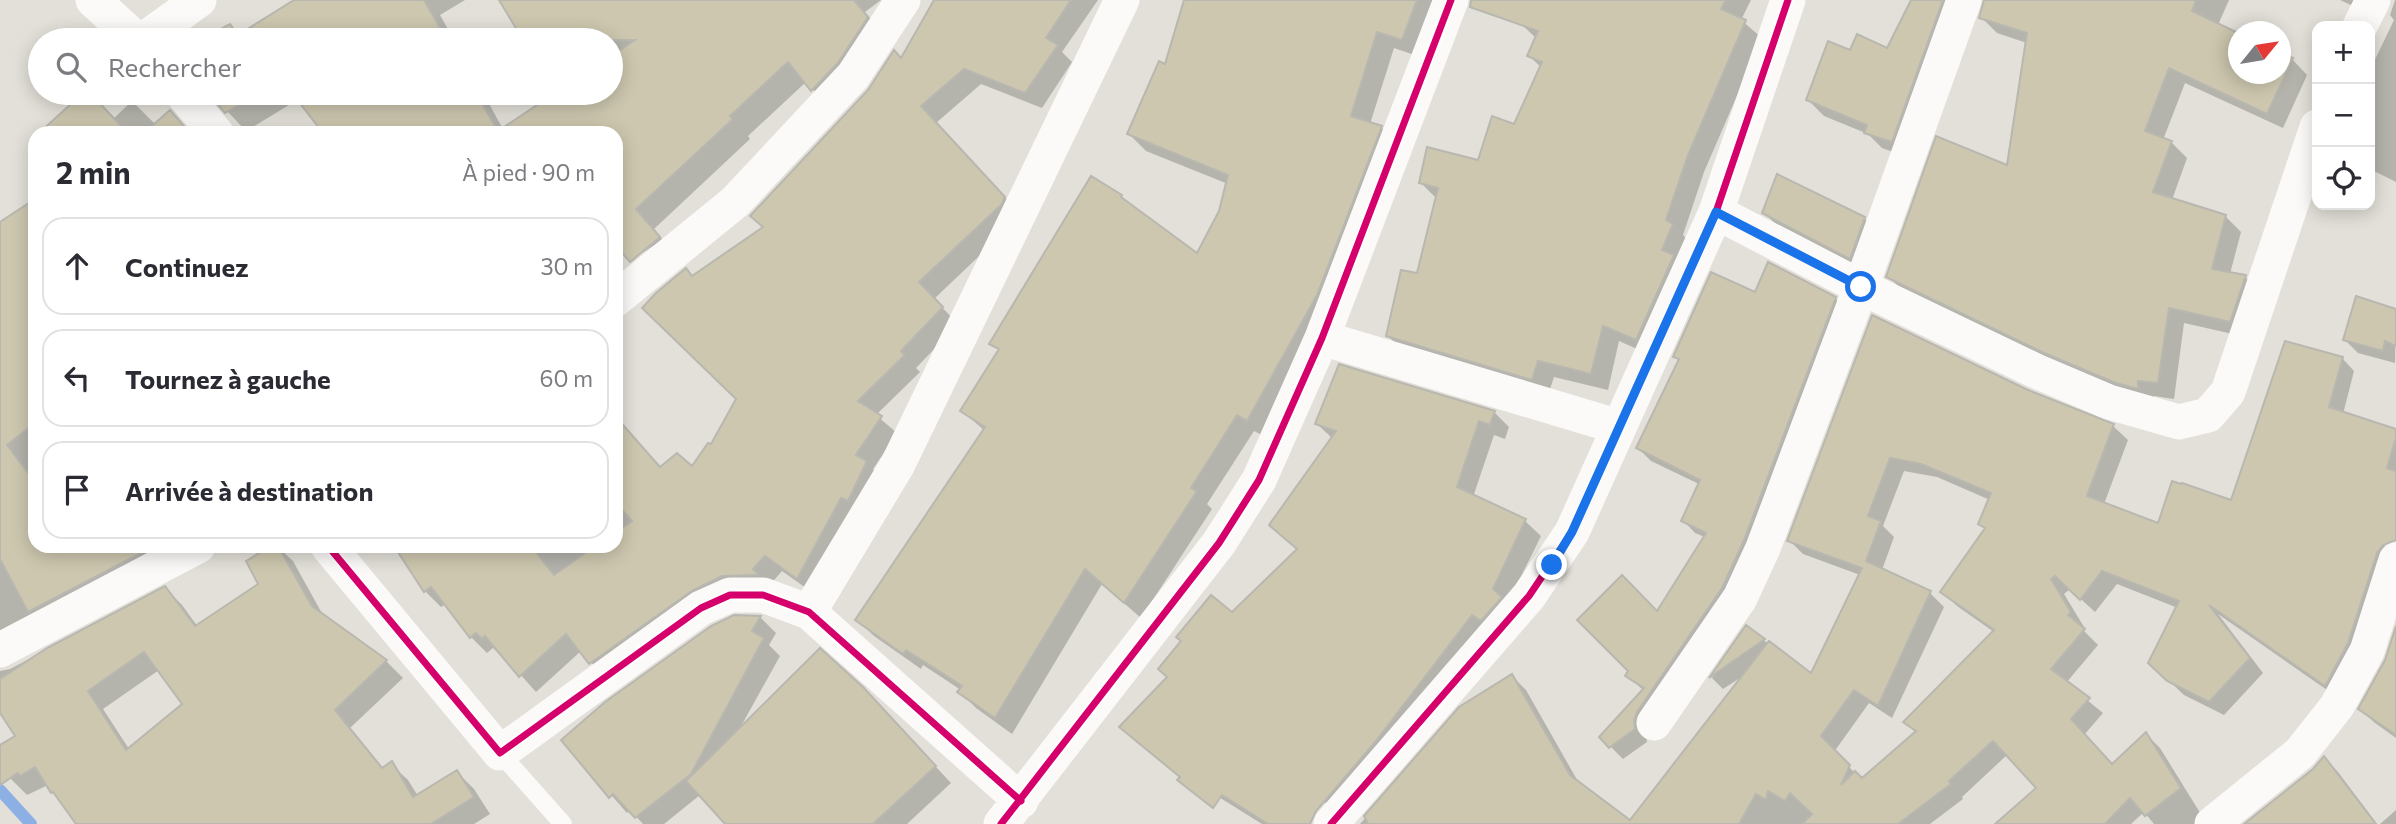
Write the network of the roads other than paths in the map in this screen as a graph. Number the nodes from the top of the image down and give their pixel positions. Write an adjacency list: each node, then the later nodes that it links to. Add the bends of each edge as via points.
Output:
1 (93, 0): 10 (street)
2 (199, 0): 11 (street)
3 (904, 0): 17 (street, via 853,76 735,202)
4 (1122, 0): 23 (street, via 898,464)
5 (1451, 0): 18 (street)
6 (1788, 0): 15 (street)
7 (1964, 0): 16 (street)
8 (2373, 0): 9 (street)
9 (2362, 21)
10 (124, 28)
11 (160, 28)
12 (192, 105): 13 (street)
13 (210, 126)
14 (2312, 142): 16 (street, via 2228,392 2208,415 2179,422 2109,402)
15 (1716, 212): 16 (street); 19 (street)
16 (1861, 287): 25 (street, via 1740,598)
17 (623, 293)
18 (1322, 338): 19 (street); 27 (street, via 1259,480 1219,543)
19 (1619, 427): 29 (street, via 1572,532 1552,565)
20 (185, 553): 24 (street)
21 (334, 553): 26 (street)
22 (2396, 560): 30 (street, via 2367,651 2337,706 2300,753)
23 (809, 612): 26 (street, via 764,595 730,595 701,608); 27 (street)
24 (0, 650)
25 (1654, 723)
26 (500, 753): 28 (lane)
27 (1011, 813)
28 (564, 824)
29 (1331, 824)
30 (2212, 824)

